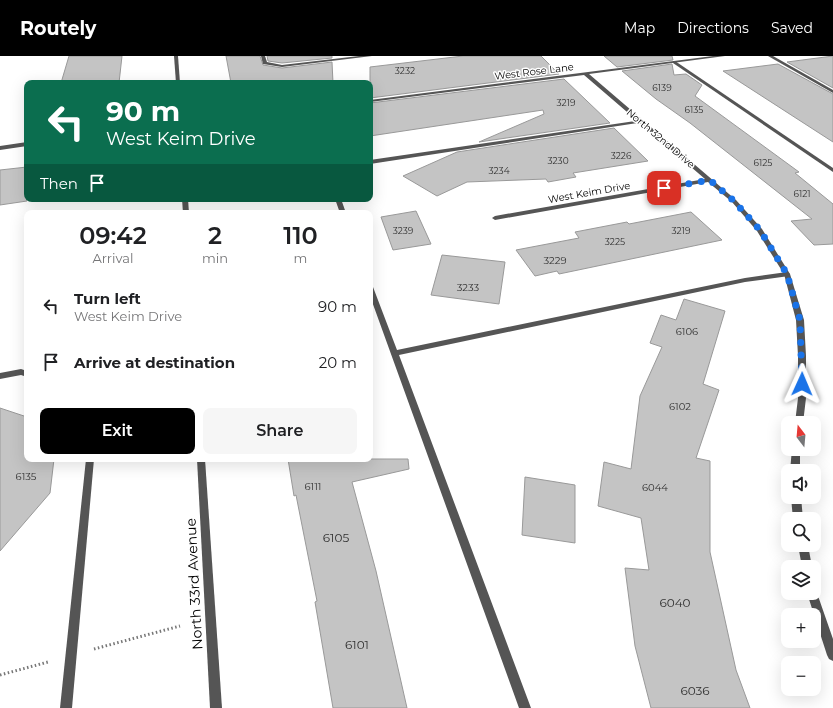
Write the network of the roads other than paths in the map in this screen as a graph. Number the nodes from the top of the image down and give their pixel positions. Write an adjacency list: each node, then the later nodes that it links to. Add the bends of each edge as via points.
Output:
1 (176, 56): 8 (street)
2 (262, 56): 3 (street, via 265,62 282,66)
3 (370, 56)
4 (723, 56): 6 (street, West Rose Lane)
5 (770, 56): 9 (street)
6 (674, 62): 7 (street, West Rose Lane); 15 (street)
7 (586, 74): 10 (street, West Rose Lane); 11 (street, North 32nd Drive)
8 (178, 80)
9 (833, 92)
10 (373, 101)
11 (642, 121): 14 (street); 16 (street, North 32nd Drive)
12 (24, 144): 13 (street)
13 (0, 148)
14 (373, 162)
15 (833, 170)
16 (710, 180): 17 (street, West Keim Drive); 18 (street, North 32nd Drive, via 734,201 760,230)
17 (495, 218)
18 (787, 274): 20 (street, via 745,280); 23 (street, North 32nd Drive, via 800,320 802,398)
19 (373, 295): 20 (street)
20 (395, 353): 30 (street)
21 (24, 373): 22 (street)
22 (0, 376)
23 (800, 416)
24 (90, 462): 28 (street)
25 (201, 462): 29 (street, North 33rd Avenue)
26 (814, 600): 27 (street)
27 (833, 655)
28 (66, 708)
29 (216, 708)
30 (525, 708)

